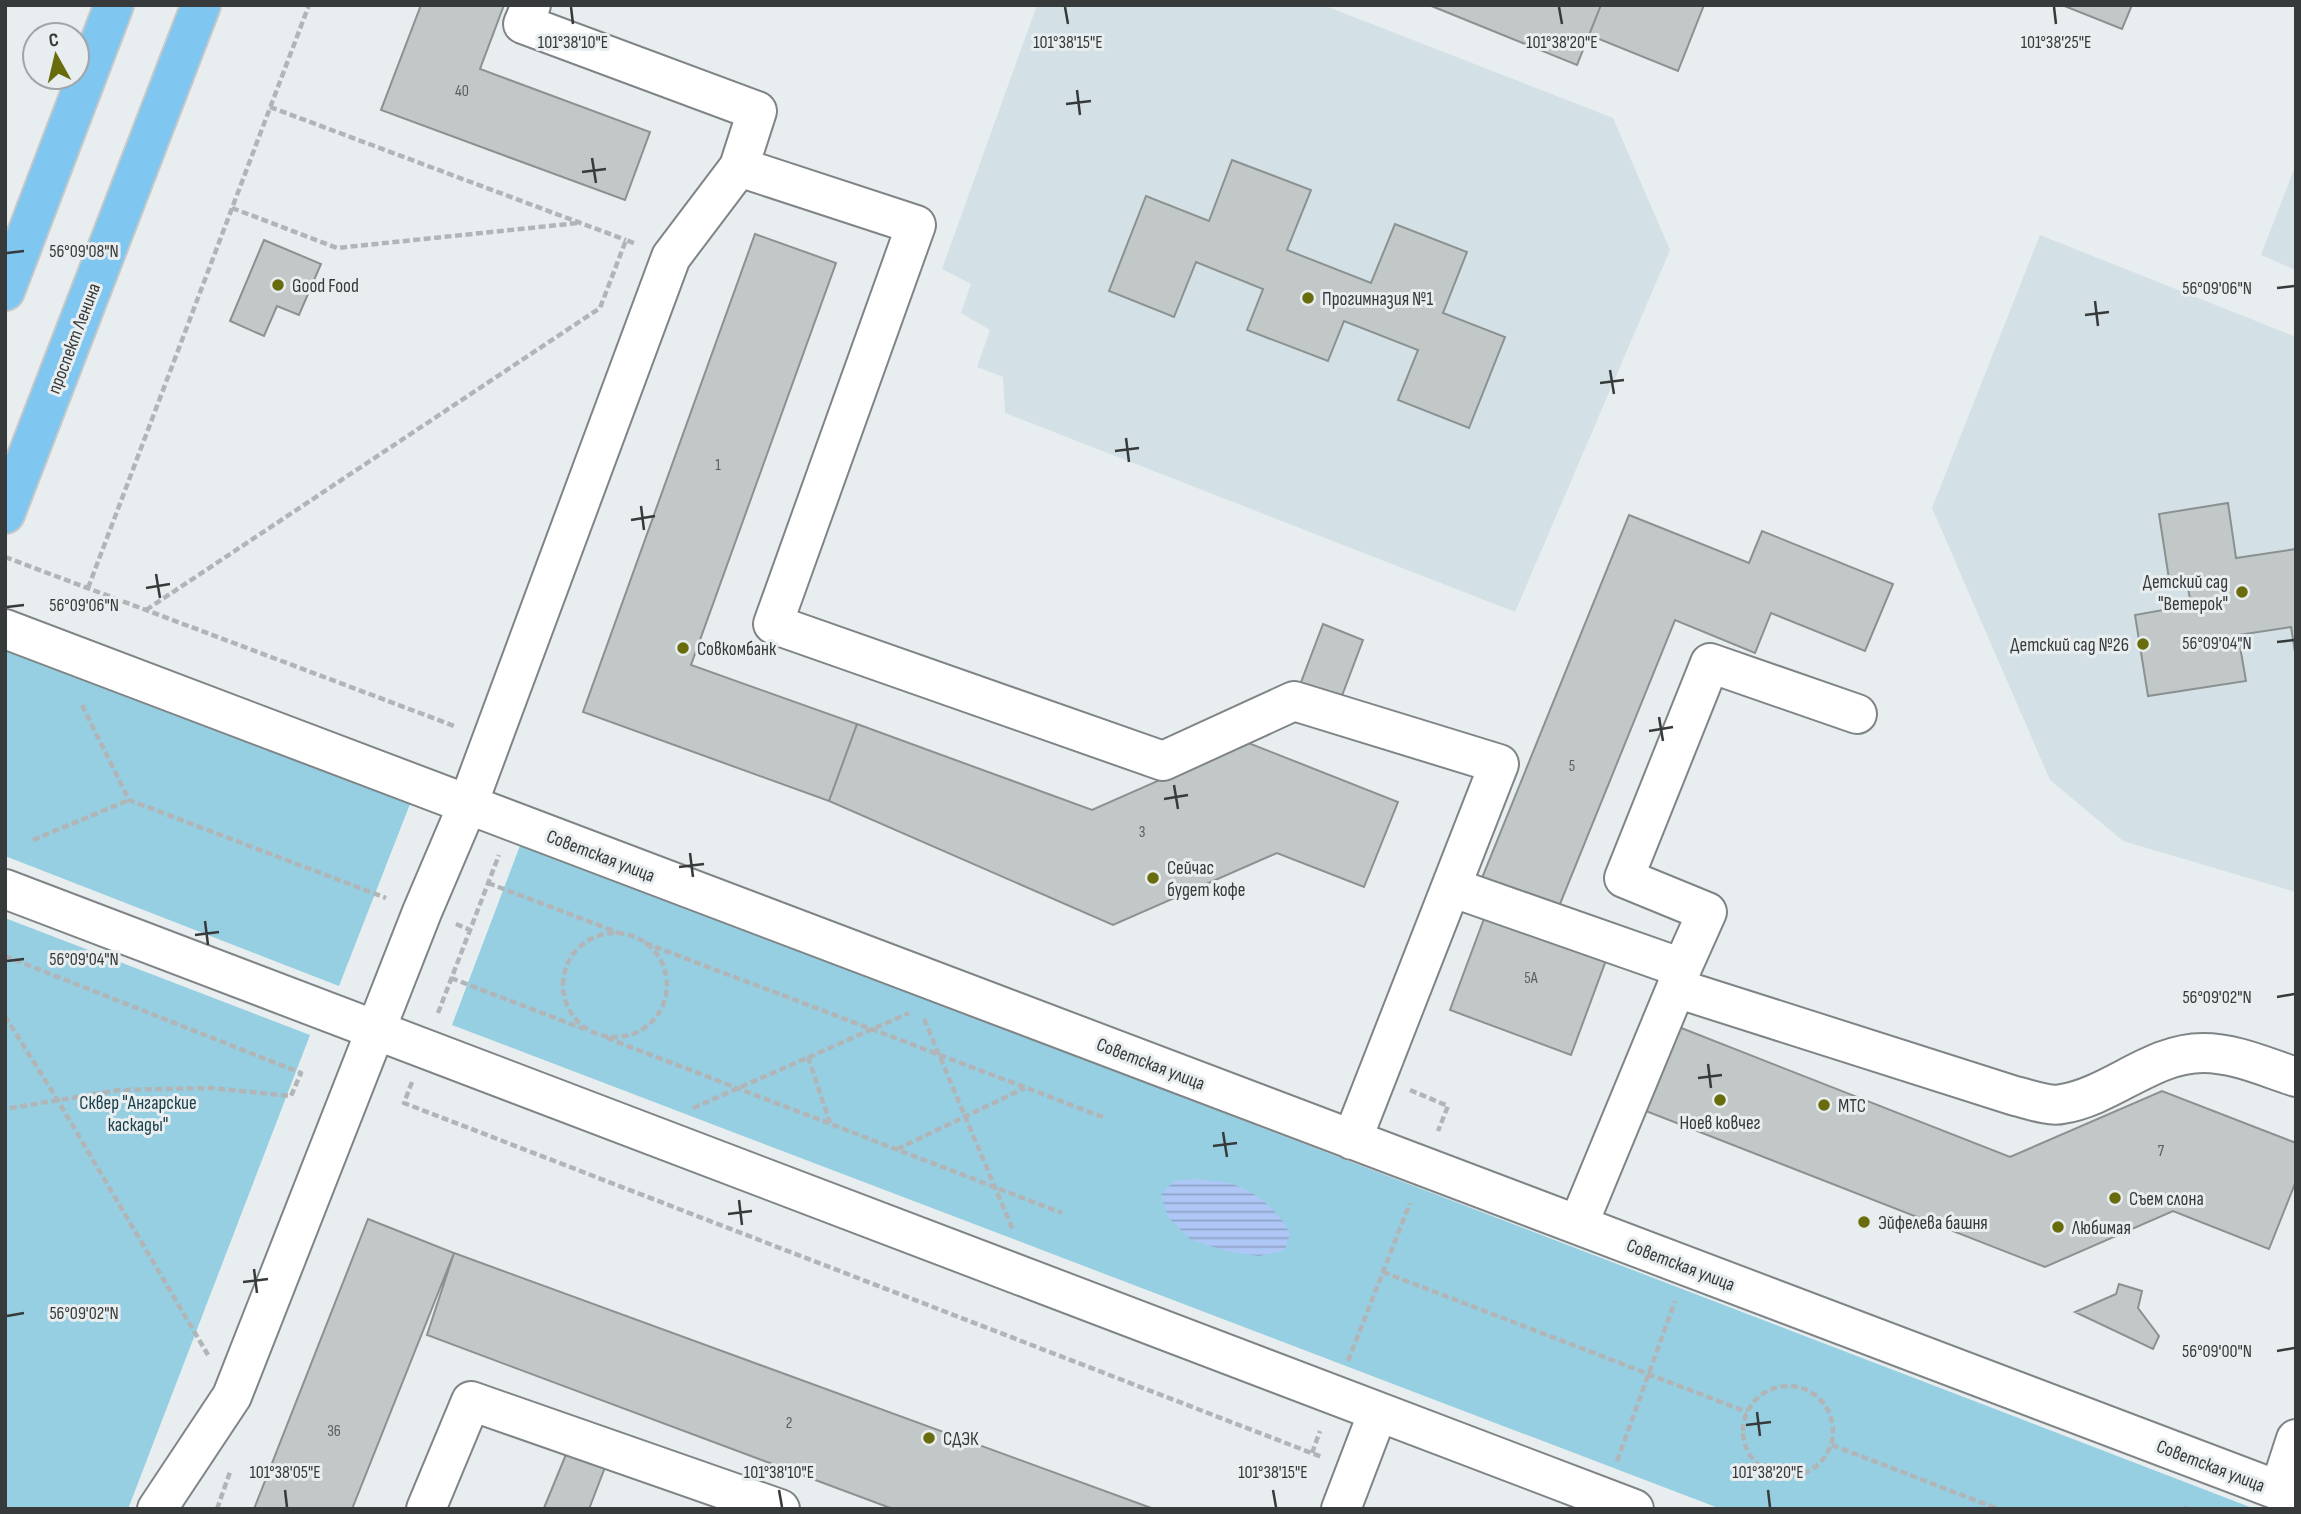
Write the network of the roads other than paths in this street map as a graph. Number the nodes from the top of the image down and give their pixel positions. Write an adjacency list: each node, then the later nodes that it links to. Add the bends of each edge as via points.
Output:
1 (114, 5): 5 (main road)
2 (201, 5): 6 (main road, проспект Ленина)
3 (531, 5): 4 (street, via 523,24 757,111)
4 (739, 167): 9 (street, via 671,257); 10 (street, via 916,225 773,624 1163,761 1294,701 1499,764)
5 (5, 291)
6 (5, 514)
7 (5, 629): 9 (street, Советская улица)
8 (1857, 714): 12 (street, via 1710,663 1624,878 1706,912)
9 (468, 804): 13 (street); 15 (street, Советская улица)
10 (1451, 887): 12 (street); 15 (street)
11 (5, 890): 13 (street)
12 (1679, 978): 14 (street, via 1734,1005 2015,1096 2060,1105 2099,1093 2163,1060 2201,1053 2234,1056); 16 (street)
13 (376, 1030): 17 (street); 20 (street, via 232,1396)
14 (2296, 1077)
15 (1352, 1140): 16 (street, Советская улица)
16 (1578, 1225): 19 (street, Советская улица)
17 (1378, 1412): 23 (street); 24 (street)
18 (2296, 1439): 19 (street)
19 (2287, 1494)
20 (157, 1509)
21 (426, 1509): 22 (street, via 471,1401)
22 (780, 1509)
23 (1341, 1509)
24 (1634, 1509)

